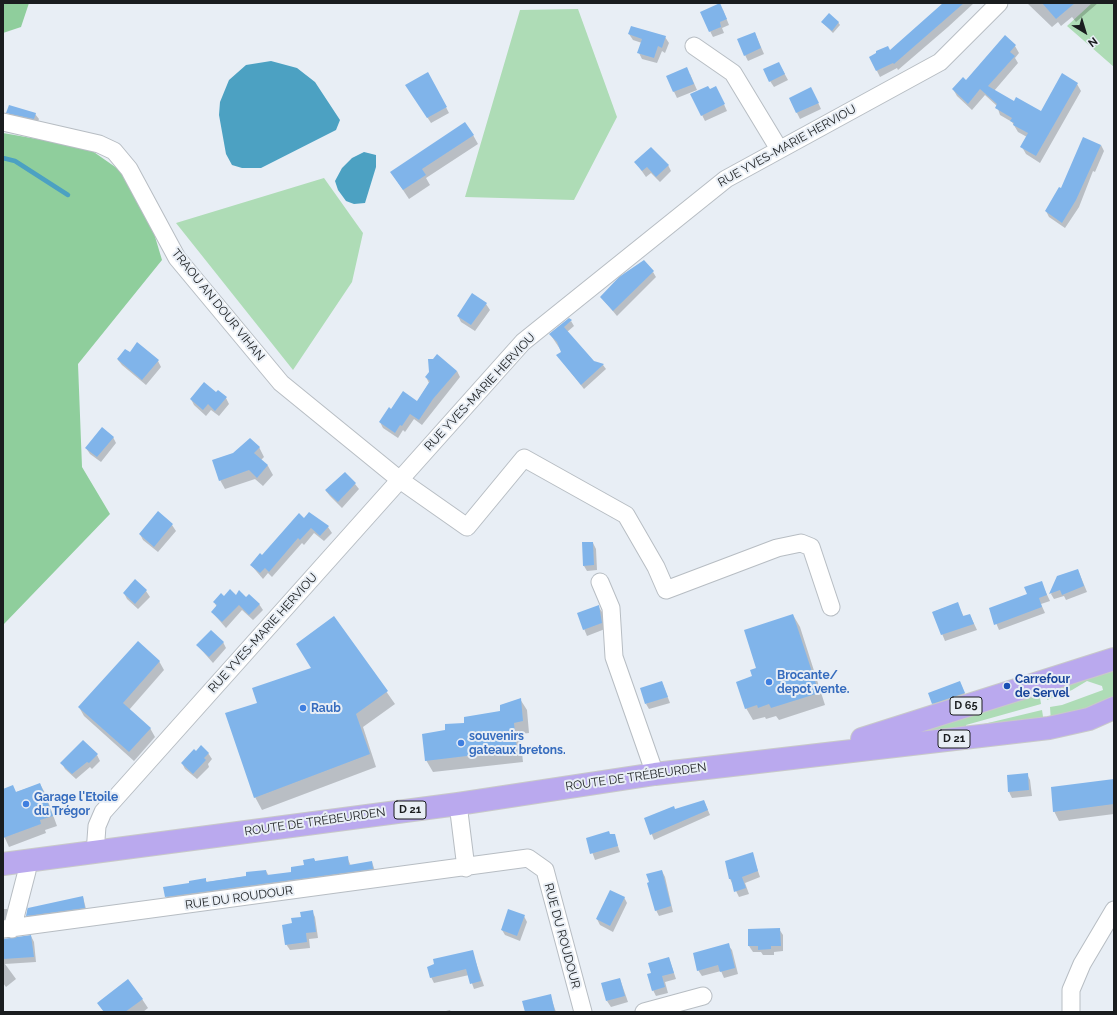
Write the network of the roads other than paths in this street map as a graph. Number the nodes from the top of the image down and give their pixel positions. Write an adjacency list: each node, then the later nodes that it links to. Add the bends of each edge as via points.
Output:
1 (999, 3): 4 (street, RUE YVES-MARIE HERVIOU, via 940,62)
2 (694, 46): 4 (street, via 733,73)
3 (3, 122): 5 (street, TRAOU AN DOUR VIHAN, via 99,144 114,151 129,169 177,258 281,383)
4 (779, 149): 5 (street, RUE YVES-MARIE HERVIOU, via 726,178 523,342)
5 (400, 480): 7 (street, TRAOU AN DOUR VIHAN, via 467,527 524,458 626,515 666,590 777,548 801,544 812,547); 13 (street, RUE YVES-MARIE HERVIOU, via 103,812 97,826)
6 (600, 582): 11 (street, via 611,608 614,657)
7 (831, 607)
8 (1114, 658): 10 (main road, ROUTE DE TRÉBEURDEN / D 65)
9 (1114, 708): 10 (main road, ROUTE DE TRÉBEURDEN / D 21, via 1089,719 1049,728)
10 (817, 754): 11 (main road, ROUTE DE TRÉBEURDEN / D 21)
11 (656, 774): 12 (main road, ROUTE DE TRÉBEURDEN / D 21)
12 (458, 804): 13 (main road, ROUTE DE TRÉBEURDEN / D 21); 16 (street)
13 (94, 853): 14 (main road, ROUTE DE TRÉBEURDEN / D 21)
14 (26, 860): 15 (main road, ROUTE DE TRÉBEURDEN / D 21); 18 (street, RUE DU ROUDOUR, via 27,871)
15 (3, 864)
16 (466, 868): 18 (street, RUE DU ROUDOUR); 20 (street, RUE DU ROUDOUR, via 528,858 545,870)
17 (1114, 910): 22 (street, via 1082,964 1070,990)
18 (7, 929)
19 (703, 996): 21 (street)
20 (582, 1012)
21 (644, 1012)
22 (1071, 1012)

